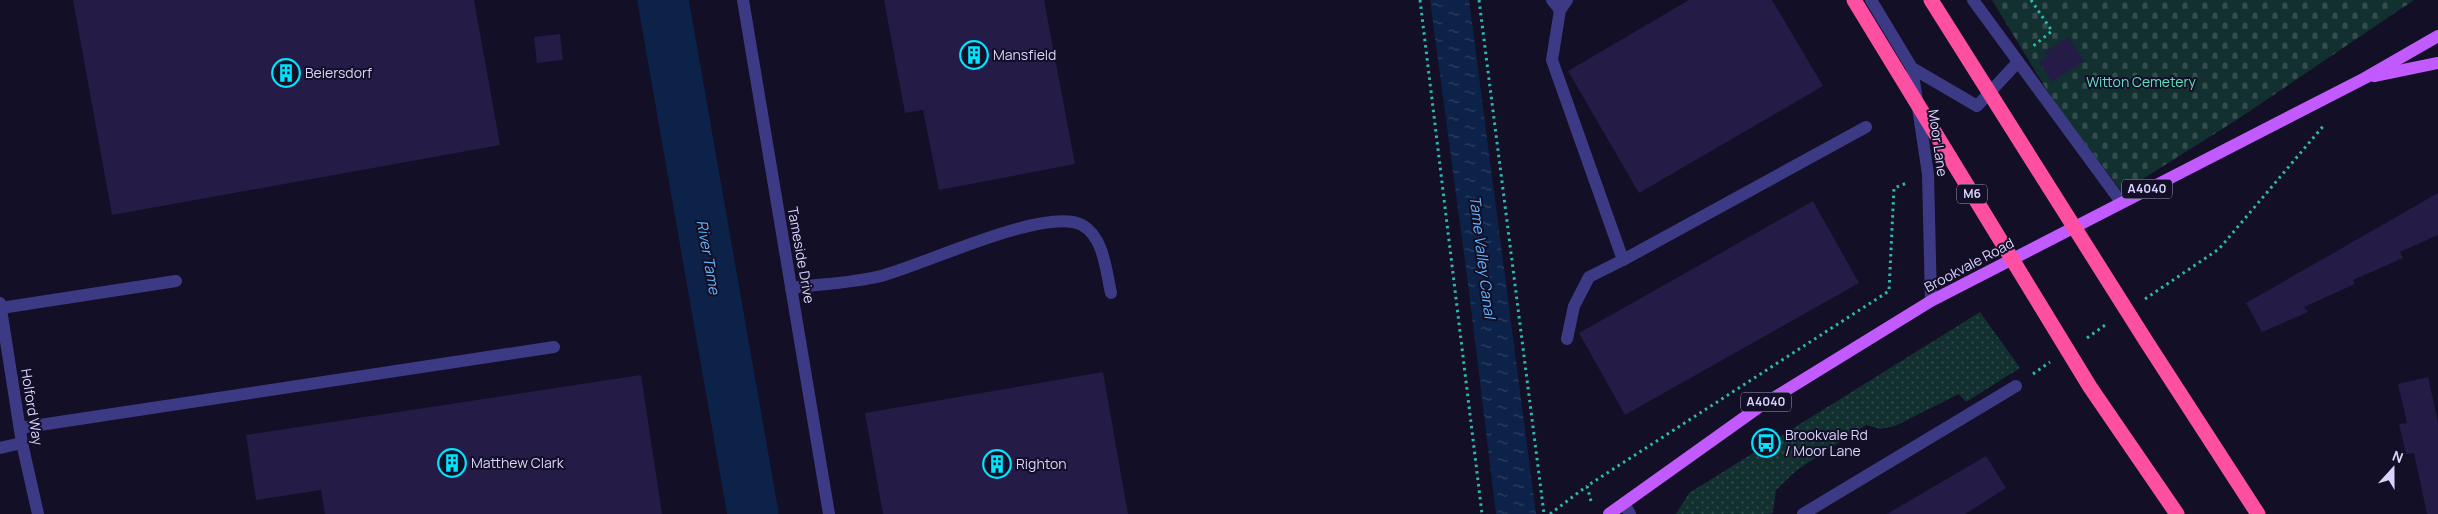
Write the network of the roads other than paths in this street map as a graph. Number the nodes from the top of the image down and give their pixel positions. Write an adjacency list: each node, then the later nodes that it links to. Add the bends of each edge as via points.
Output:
1 (743, 0): 16 (street, Tameside Drive)
2 (1854, 0): 31 (highway, M6, via 2090,387)
3 (1871, 0): 10 (street, Moor Lane)
4 (1931, 0): 32 (highway)
5 (1973, 0): 8 (street)
6 (1560, 3): 14 (street, via 1552,60)
7 (2438, 36): 11 (main road, Brookvale Road / A4040)
8 (2018, 62): 10 (street, via 1978,106); 13 (street)
9 (2438, 63): 11 (main road, Brookvale Road / A4040)
10 (1912, 68): 18 (street, Moor Lane, via 1928,174)
11 (2364, 78): 13 (main road, Brookvale Road / A4040)
12 (1866, 127): 14 (street)
13 (2121, 202): 18 (main road, Brookvale Road / A4040)
14 (1623, 260): 20 (street, via 1589,277 1574,306)
15 (176, 281): 19 (street)
16 (791, 288): 17 (street, via 880,276 1006,231 1036,224 1068,222 1081,225 1099,245); 28 (street, Tameside Drive)
17 (1111, 293)
18 (1931, 301): 26 (main road, Brookvale Road / A4040, via 1759,407)
19 (0, 306): 23 (street, Holford Way)
20 (1567, 339)
21 (554, 347): 23 (street)
22 (2016, 386): 30 (street)
23 (20, 428): 24 (street, Holford Way)
24 (22, 443): 25 (street); 27 (street, Holford Way)
25 (0, 448)
26 (1627, 509): 29 (main road, Brookvale Road / A4040)
27 (38, 514)
28 (829, 514)
29 (1609, 514)
30 (1803, 514)
31 (2177, 514)
32 (2258, 514)

